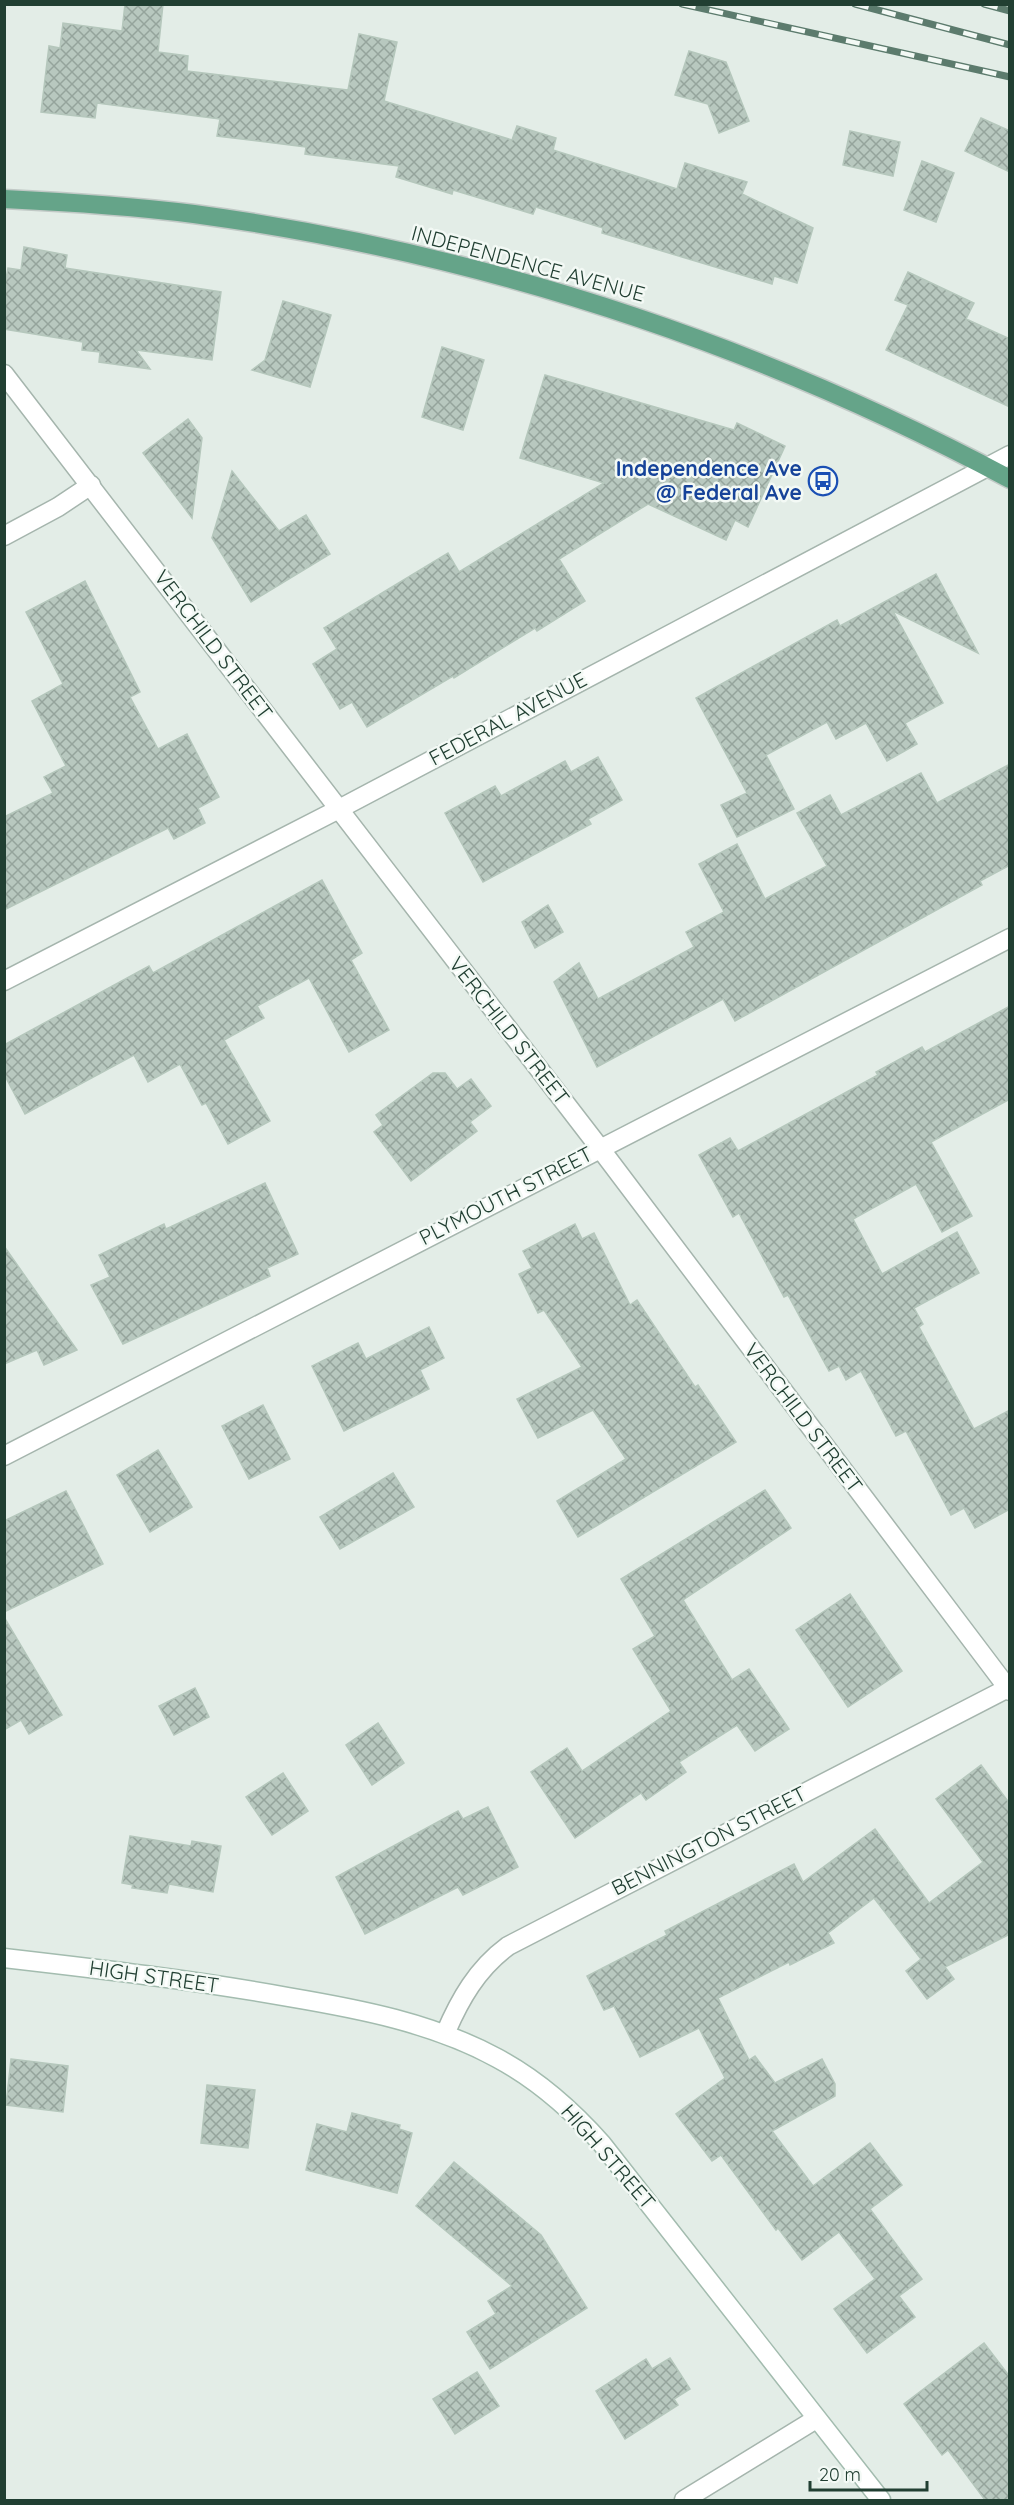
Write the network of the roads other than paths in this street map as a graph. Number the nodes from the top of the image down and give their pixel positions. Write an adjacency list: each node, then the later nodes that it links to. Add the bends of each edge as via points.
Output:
1 (4, 199): 4 (main road, INDEPENDENCE AVENUE, via 137,208 250,223 364,243 537,286 652,321 771,367)
2 (4, 374): 6 (street, VERCHILD STREET)
3 (1010, 455): 4 (street, FEDERAL AVENUE)
4 (986, 466): 5 (main road, INDEPENDENCE AVENUE); 8 (street, FEDERAL AVENUE)
5 (1010, 479)
6 (91, 485): 7 (street); 8 (street, VERCHILD STREET)
7 (4, 536)
8 (339, 809): 10 (street, FEDERAL AVENUE); 11 (street, VERCHILD STREET)
9 (1010, 938): 11 (street, PLYMOUTH STREET)
10 (4, 981)
11 (599, 1148): 12 (street, PLYMOUTH STREET); 13 (street, VERCHILD STREET)
12 (4, 1456)
13 (1009, 1689): 15 (street, BENNINGTON STREET, via 508,1946 469,1987)
14 (4, 1958): 15 (street, HIGH STREET, via 232,1987 362,2011)
15 (445, 2034): 16 (street, HIGH STREET, via 518,2070 582,2121)
16 (816, 2419): 17 (street); 18 (street, HIGH STREET)
17 (684, 2500)
18 (881, 2500)

